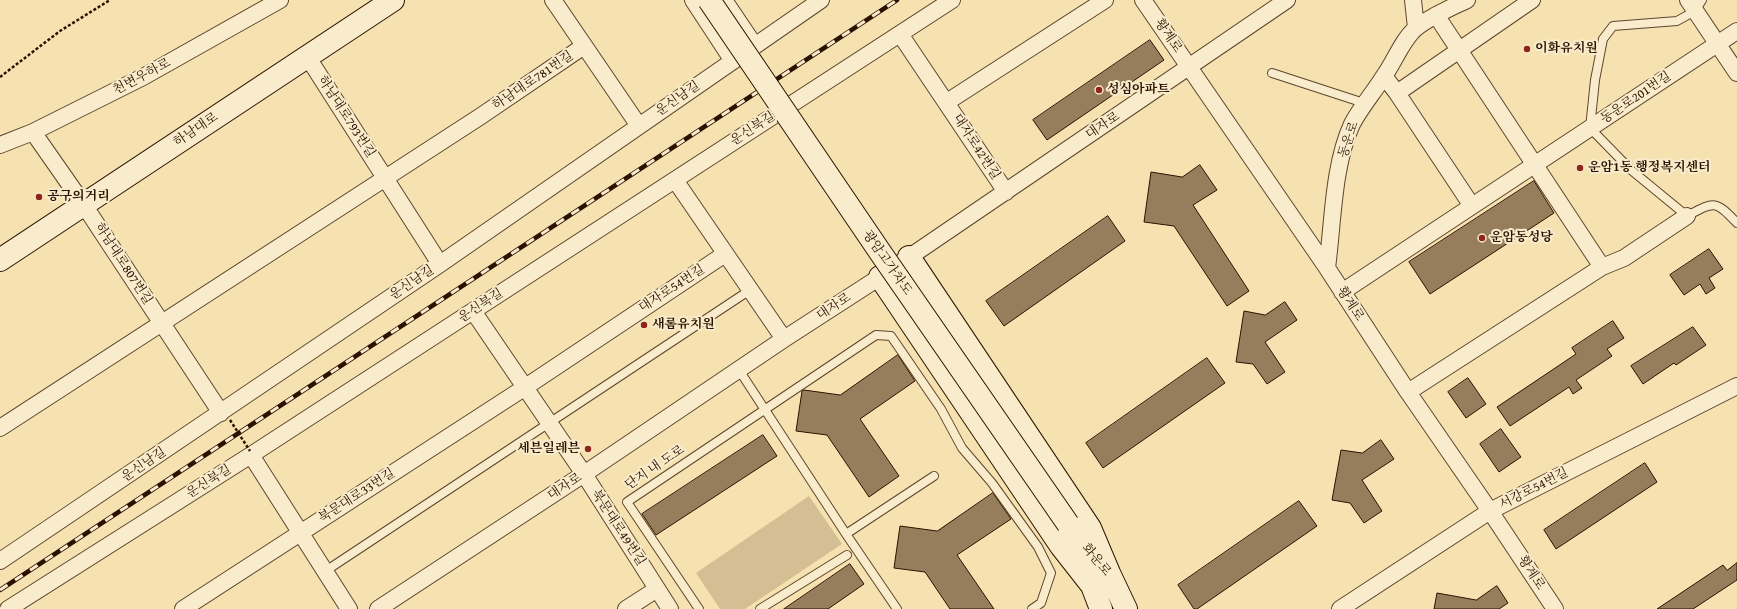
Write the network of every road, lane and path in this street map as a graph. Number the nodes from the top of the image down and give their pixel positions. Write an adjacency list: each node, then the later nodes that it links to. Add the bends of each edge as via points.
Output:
1 (110, 0): 31 (path, via 60,31)
2 (280, 0): 37 (street, 천변우하로, via 143,77)
3 (393, 0): 25 (street, 하남대로)
4 (554, 0): 22 (street, 하남대로781번길)
5 (693, 0): 26 (street)
6 (709, 0): 71 (street, 광암고가차도, bridge, via 866,233)
7 (724, 0): 23 (street)
8 (821, 0): 23 (street, 운신남길)
9 (952, 0): 20 (street, 운신북길)
10 (1105, 0): 33 (street, 대자로42번길)
11 (1143, 0): 27 (street, 황계로)
12 (1287, 0): 27 (street, 대자로)
13 (1413, 0): 18 (street)
14 (1467, 0): 17 (street, 동운로)
15 (1532, 0): 24 (street)
16 (1695, 4): 21 (street); 36 (lane, via 1677,22 1613,26 1603,39)
17 (1436, 15): 18 (street, 동운로); 24 (street)
18 (1416, 28): 30 (street, 동운로, via 1402,45)
19 (1737, 31): 21 (street, 동운로201번길)
20 (900, 34): 33 (street, 대자로42번길); 41 (street, 운신북길)
21 (1718, 44): 29 (street); 36 (street, 동운로201번길)
22 (584, 46): 35 (street, 하남대로781번길); 40 (street, 하남대로781번길)
23 (754, 46): 26 (street, 운신남길)
24 (1460, 50): 32 (street); 39 (street)
25 (307, 56): 40 (street, 하남대로793번길); 43 (street, 하남대로)
26 (733, 61): 35 (street, 운신남길)
27 (1189, 67): 42 (street, 대자로); 52 (street, 황계로)
28 (1272, 73): 34 (lane)
29 (1737, 73)
30 (1384, 76): 32 (street); 34 (street, 동운로)
31 (0, 77)
32 (1397, 93): 44 (street)
33 (947, 102): 42 (street, 대자로42번길)
34 (1364, 103): 52 (street, 동운로, via 1343,148)
35 (639, 126): 50 (street, 운신남길)
36 (1590, 128): 39 (street, 동운로201번길); 45 (lane, via 1631,170)
37 (33, 132): 38 (street, 천변우하로); 43 (street, 하남대로807번길)
38 (0, 145)
39 (1534, 165): 44 (street, 동운로201번길); 51 (street)
40 (385, 178): 50 (street, 하남대로793번길); 57 (street)
41 (675, 180): 47 (street); 56 (street, 운신북길)
42 (1006, 192): 48 (street, 대자로)
43 (84, 205): 49 (street, 하남대로); 57 (street, 하남대로807번길)
44 (1472, 206): 55 (street, 동운로201번길)
45 (1687, 216): 46 (lane, via 1706,206 1718,206); 51 (street, via 1624,258)
46 (1737, 223)
47 (725, 254): 54 (street); 61 (street, 대자로54번길)
48 (909, 258): 53 (street, 대자로); 77 (street, via 1090,528)
49 (0, 260)
50 (440, 264): 64 (street, 운신남길)
51 (1602, 267): 62 (street)
52 (1327, 268): 55 (street, 황계로)
53 (880, 277): 58 (street, 대자로); 78 (street, via 1061,546)
54 (750, 290): 58 (street); 65 (lane)
55 (1342, 292): 62 (street, 황계로)
56 (473, 311): 61 (street, 북문대로49번길); 67 (street, 운신북길)
57 (162, 324): 64 (street, 하남대로807번길); 66 (street)
58 (784, 339): 59 (street, 대자로)
59 (739, 370): 63 (lane); 68 (street, 대자로)
60 (1737, 386): 70 (street, 서강로54번길)
61 (524, 388): 65 (street, 북문대로49번길); 72 (street, 북문대로33번길)
62 (1408, 392): 70 (street, 황계로)
63 (765, 409): 73 (lane); 86 (lane, 단지 내 도로, via 627,502); 89 (lane, via 876,335 892,336 941,408 962,448 992,483 1038,547 1051,573 1041,603)
64 (225, 417): 67 (path, bridge); 75 (street, 운신남길)
65 (549, 424): 68 (street, 북문대로49번길); 76 (lane)
66 (0, 428)
67 (251, 453): 72 (street); 80 (street, 운신북길)
68 (584, 474): 79 (street, 북문대로49번길); 83 (street, 대자로)
69 (934, 476): 73 (lane)
70 (1490, 511): 92 (street, 서강로54번길); 93 (street, 황계로)
71 (1071, 529): 77 (street, 화운로); 78 (street, 화운로)
72 (300, 533): 76 (street); 81 (street, 북문대로33번길)
73 (846, 534): 88 (lane)
74 (847, 555): 87 (lane)
75 (0, 562)
76 (324, 572): 82 (street)
77 (1109, 573): 91 (street, 화운로)
78 (1090, 583): 90 (street, 화운로)
79 (657, 589): 84 (street); 85 (street, 북문대로49번길)
80 (17, 607)
81 (186, 607)
82 (349, 609)
83 (378, 609)
84 (626, 609)
85 (670, 609)
86 (699, 609)
87 (760, 609)
88 (897, 609)
89 (1032, 609)
90 (1101, 609)
91 (1126, 609)
92 (1340, 609)
93 (1555, 609)

